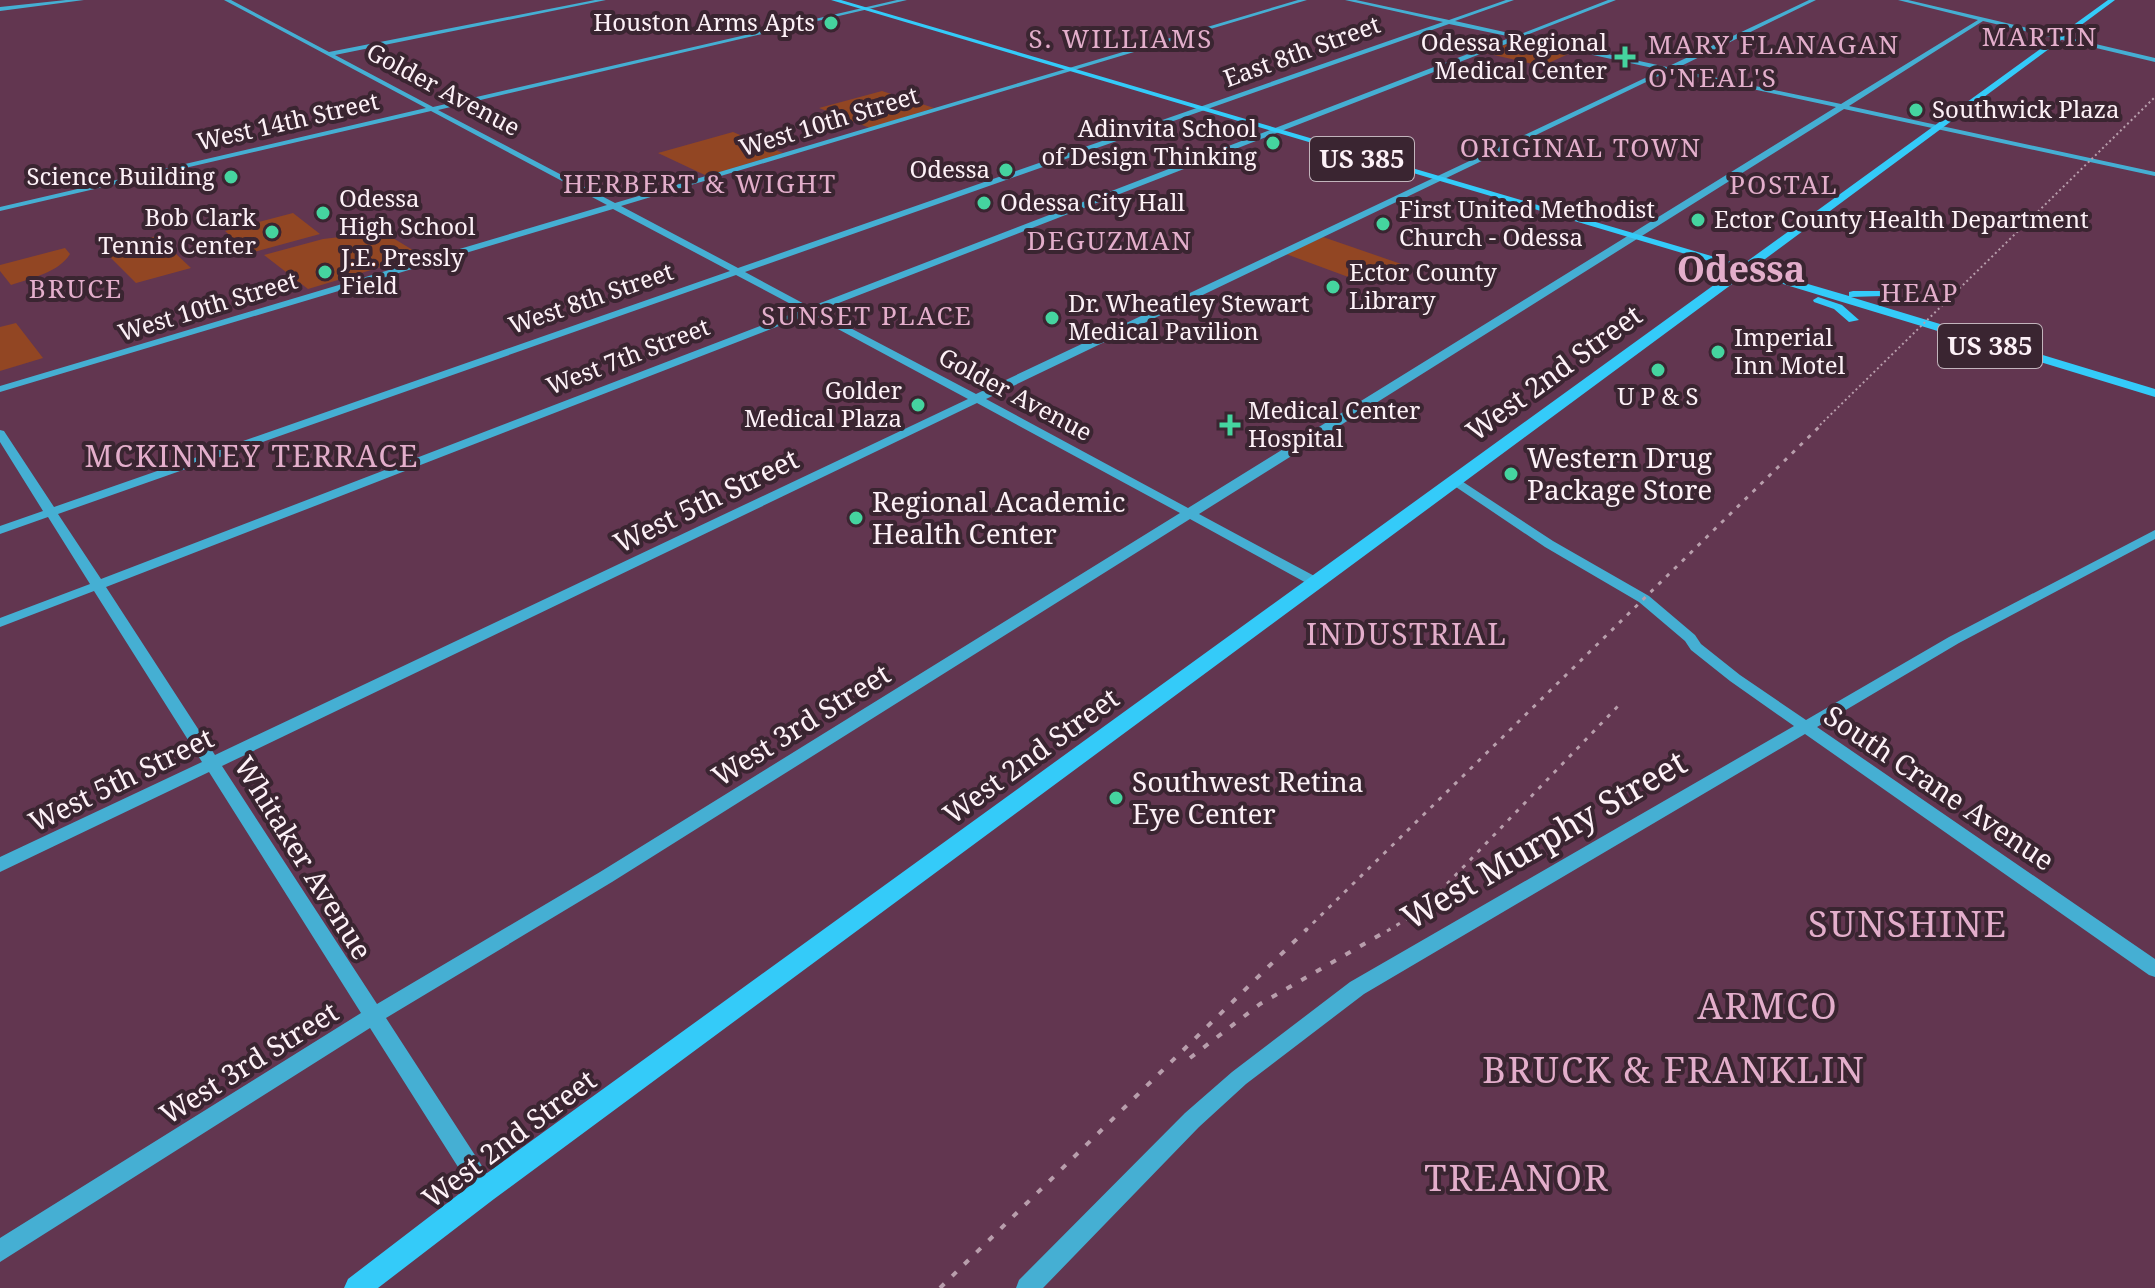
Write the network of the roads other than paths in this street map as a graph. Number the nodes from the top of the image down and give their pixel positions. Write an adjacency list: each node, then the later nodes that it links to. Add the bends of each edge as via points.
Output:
1 (81, 0): 13 (street)
2 (227, 0): 19 (street, Golder Avenue)
3 (603, 0): 19 (street)
4 (834, 0): 14 (main road, US 385)
5 (904, 0): 14 (street, West 14th Street)
6 (1304, 0): 22 (street, West 10th Street)
7 (1348, 0): 16 (street)
8 (1511, 0): 16 (street, East 8th Street)
9 (1613, 0): 17 (street, West 7th Street)
10 (1813, 0): 21 (street, West 5th Street)
11 (1901, 0): 15 (street)
12 (2112, 0): 18 (main road, West 2nd Street)
13 (0, 9)
14 (865, 9): 22 (main road, US 385); 25 (street, West 14th Street)
15 (1983, 19): 18 (street); 23 (street, West 3rd Street)
16 (1447, 22): 17 (street); 24 (street, East 8th Street)
17 (1518, 37): 21 (street); 27 (street, West 7th Street)
18 (2060, 38): 20 (street); 26 (main road, West 2nd Street)
19 (329, 54): 25 (street, Golder Avenue)
20 (2155, 60)
21 (1668, 69): 23 (street); 29 (street, West 5th Street)
22 (1071, 70): 24 (main road, US 385); 30 (street, West 10th Street)
23 (1842, 107): 26 (street); 32 (street, West 3rd Street)
24 (1198, 108): 27 (main road, US 385); 34 (street, West 8th Street)
25 (432, 109): 30 (street, Golder Avenue); 31 (street, West 14th Street)
26 (1938, 127): 28 (street); 33 (main road, West 2nd Street)
27 (1274, 130): 29 (main road, US 385); 37 (street, West 7th Street)
28 (2155, 176)
29 (1435, 178): 32 (main road, US 385); 41 (street, West 5th Street)
30 (615, 206): 34 (street, Golder Avenue); 39 (street, West 10th Street)
31 (0, 209)
32 (1630, 236): 35 (main road, US 385); 45 (street, West 3rd Street)
33 (1757, 260): 35 (main road, West 2nd Street); 36 (main road, via 1772,271 1840,291)
34 (736, 271): 37 (street, Golder Avenue); 44 (street, West 8th Street)
35 (1738, 274): 38 (main road, via 1835,306); 40 (main road, US 385); 43 (main road, West 2nd Street)
36 (1883, 293)
37 (810, 310): 41 (street, Golder Avenue); 49 (street, West 7th Street)
38 (1853, 320)
39 (0, 389)
40 (2155, 393)
41 (976, 399): 45 (street, Golder Avenue); 52 (street, West 5th Street)
42 (0, 433): 44 (street, Whitaker Avenue)
43 (1454, 480): 48 (main road, West 2nd Street); 51 (street, South Crane Avenue, via 1602,577 1681,642 1696,647)
44 (50, 513): 46 (street, West 8th Street); 49 (street, Whitaker Avenue)
45 (1190, 513): 48 (street, Golder Avenue); 55 (street, West 3rd Street)
46 (0, 530)
47 (2155, 534): 51 (street, West Murphy Street)
48 (1315, 582): 56 (main road, West 2nd Street)
49 (97, 585): 50 (street, West 7th Street); 52 (street, Whitaker Avenue)
50 (0, 623)
51 (1803, 726): 54 (street, South Crane Avenue); 59 (street, West Murphy Street, via 1357,988 1192,1120)
52 (212, 763): 53 (street, West 5th Street); 55 (street, Whitaker Avenue)
53 (0, 865)
54 (2155, 969)
55 (373, 1016): 56 (street, Whitaker Avenue); 57 (street, West 3rd Street)
56 (485, 1190): 58 (main road, West 2nd Street)
57 (0, 1251)
58 (357, 1288)
59 (1027, 1288)

